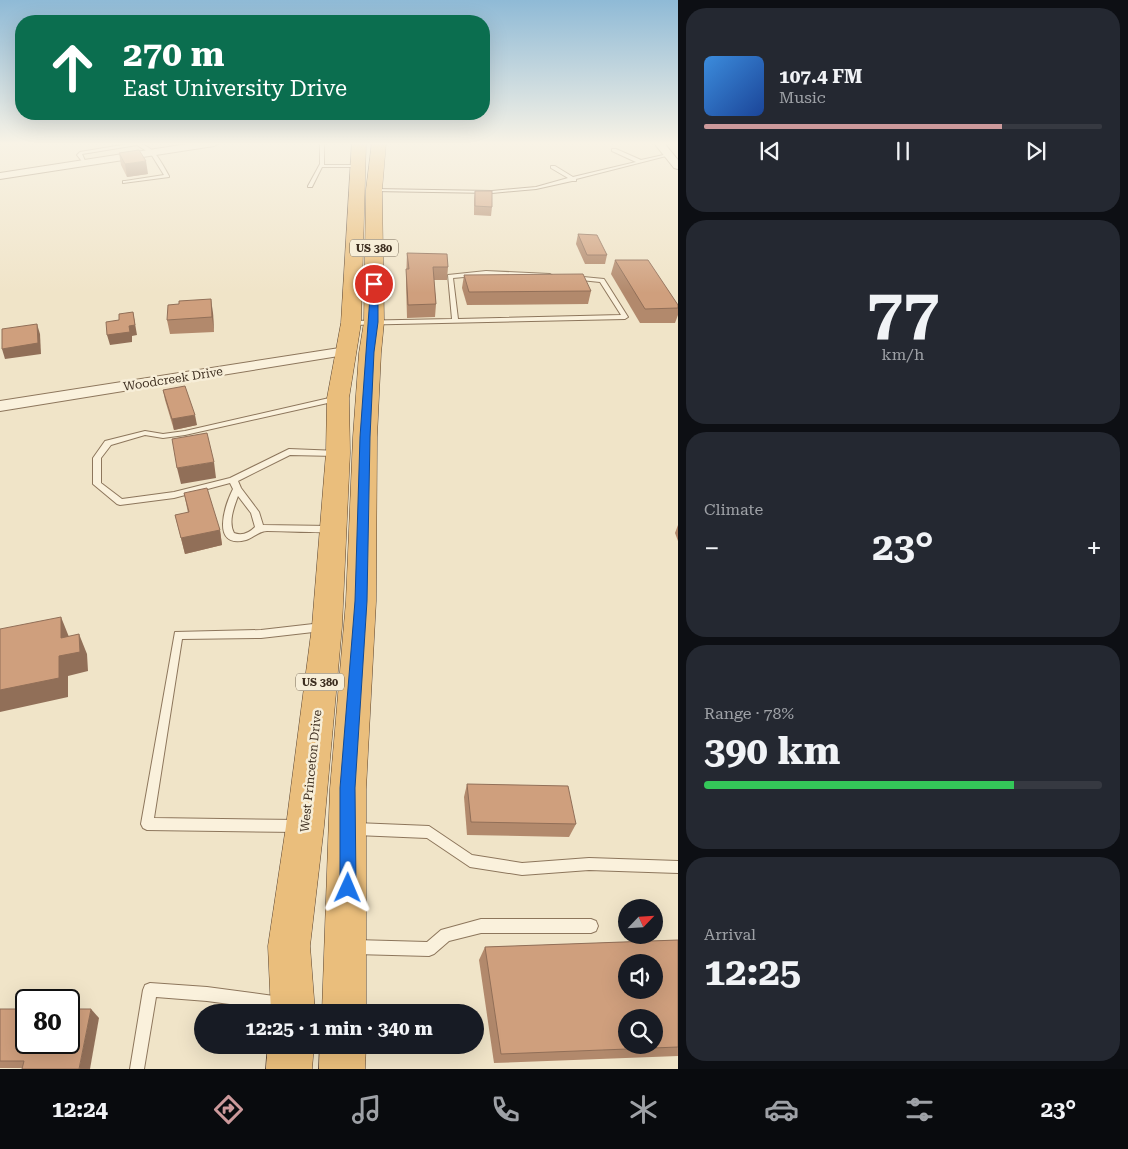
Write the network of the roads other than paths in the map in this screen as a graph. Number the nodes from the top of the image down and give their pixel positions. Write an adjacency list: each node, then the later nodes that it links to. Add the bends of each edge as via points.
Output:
1 (356, 193): 6 (highway, US 380)
2 (374, 193): 6 (highway, US 380)
3 (554, 276): 5 (lane, via 486,273 450,276)
4 (564, 277): 5 (lane, via 602,280 626,317)
5 (455, 321): 6 (lane)
6 (360, 337): 7 (highway, West Princeton Drive / US 380); 8 (street, Woodcreek Drive); 15 (highway, West Princeton Drive / US 380, via 365,437 361,601 348,788)
7 (338, 398): 9 (highway, West Princeton Drive / US 380); 10 (lane, via 163,436 145,433 108,443 98,458 97,484 120,502 174,495)
8 (0, 406)
9 (338, 453): 10 (lane, via 289,452); 13 (highway, West Princeton Drive / US 380)
10 (233, 480): 11 (lane)
11 (237, 489): 12 (lane, via 255,512); 12 (lane, via 228,532 243,538)
12 (260, 528): 13 (lane)
13 (333, 530): 14 (highway, West Princeton Drive / US 380)
14 (327, 626): 15 (highway, West Princeton Drive / US 380); 15 (lane, via 261,634 178,636 146,824)
15 (325, 827): 16 (lane, via 429,832 470,861 522,869 589,864); 18 (highway, West Princeton Drive / US 380); 20 (highway, West Princeton Drive / US 380, via 289,946)
16 (678, 866)
17 (592, 926): 18 (lane, via 481,926 446,935 429,949)
18 (347, 947): 21 (highway, West Princeton Drive / US 380)
19 (238, 1004): 24 (lane, via 207,994 150,990)
20 (291, 1004)
21 (344, 1004)
22 (290, 1054): 25 (highway, West Princeton Drive / US 380)
23 (343, 1054): 26 (highway)
24 (137, 1069)
25 (289, 1069)
26 (342, 1069)

